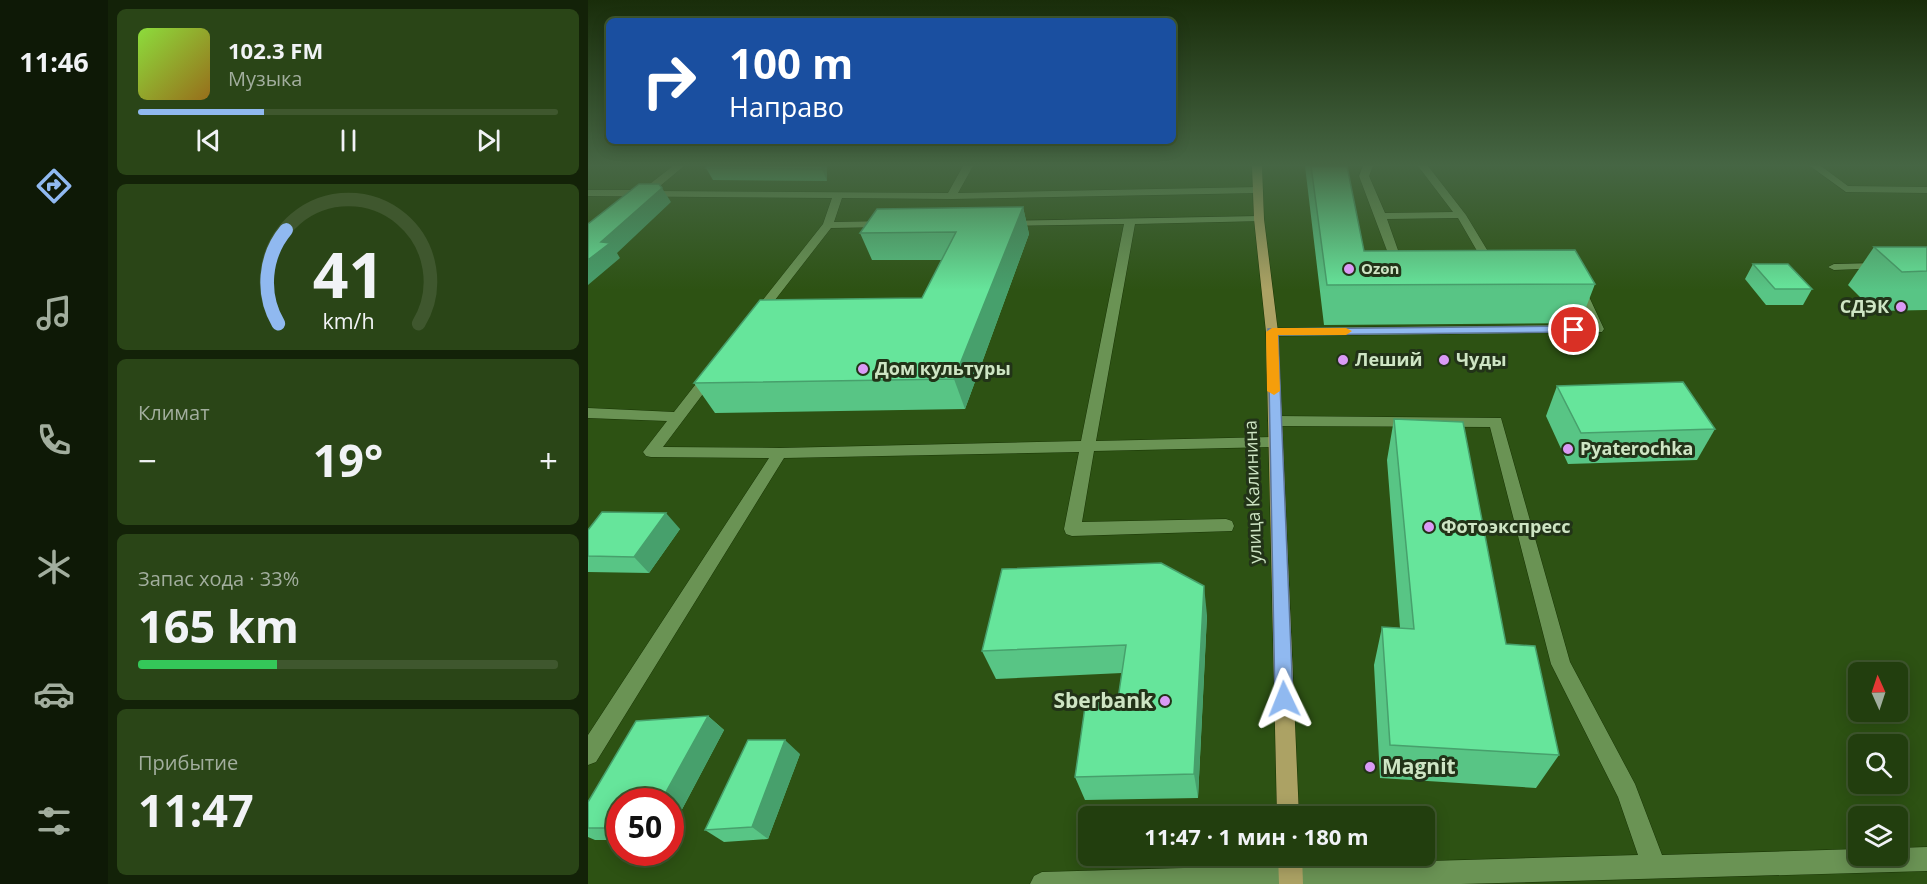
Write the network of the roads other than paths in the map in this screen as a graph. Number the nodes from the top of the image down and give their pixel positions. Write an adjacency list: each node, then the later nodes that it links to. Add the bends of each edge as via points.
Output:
1 (834, 207): 11 (street)
2 (1259, 207): 7 (main road, улица Калинина)
3 (1377, 207): 6 (street)
4 (1455, 207): 5 (street)
5 (1461, 215): 6 (street); 15 (street, via 1498,278)
6 (1381, 216): 14 (street, via 1401,276)
7 (1259, 219): 8 (street); 18 (main road, улица Калинина)
8 (1130, 222): 9 (street); 24 (street)
9 (990, 223)
10 (897, 224): 11 (street)
11 (828, 225): 17 (street)
12 (1892, 266): 13 (street)
13 (1834, 267)
14 (1411, 276)
15 (1487, 278)
16 (1565, 282): 18 (street, via 1577,283 1598,329)
17 (749, 325)
18 (1272, 332): 22 (main road, улица Калинина)
19 (721, 362): 21 (street)
20 (588, 412): 21 (street)
21 (678, 417): 25 (street, via 651,452)
22 (1275, 421): 23 (main road, улица Калинина); 30 (street, via 1496,422 1561,664 1627,792)
23 (1275, 442): 24 (street); 28 (main road, улица Калинина)
24 (1089, 446): 25 (street); 26 (street, via 1072,529)
25 (780, 453): 27 (street)
26 (1226, 526)
27 (588, 753)
28 (1288, 806)
29 (1927, 859): 30 (street)
30 (1654, 866): 31 (street)
31 (1290, 872): 32 (street)
32 (1042, 884)

